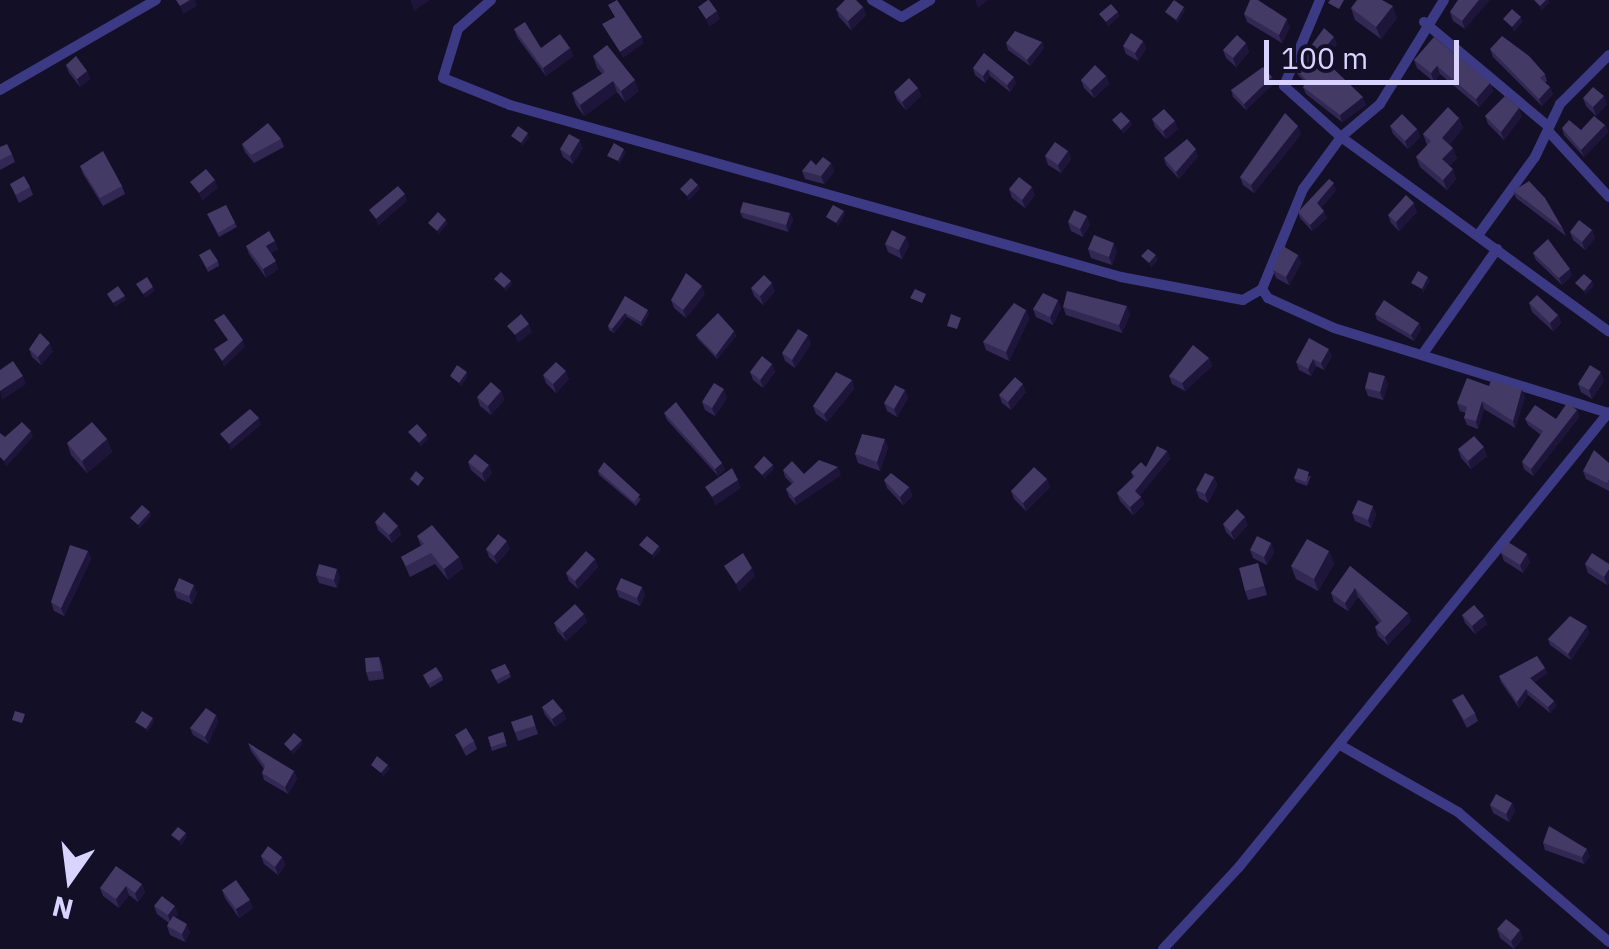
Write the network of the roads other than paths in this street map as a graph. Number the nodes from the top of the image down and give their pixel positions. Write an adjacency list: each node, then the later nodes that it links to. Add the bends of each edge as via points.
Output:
1 (156, 0): 9 (street)
2 (491, 0): 15 (street, via 458,29 443,78 510,104 1178,293 1244,300)
3 (872, 0): 4 (street, via 902,17)
4 (930, 0)
5 (1320, 0): 11 (street, via 1284,86)
6 (1444, 0): 7 (street)
7 (1424, 22): 10 (street); 11 (street, via 1380,104)
8 (1609, 55): 10 (street, via 1560,104)
9 (0, 90)
10 (1549, 130): 12 (street); 13 (street)
11 (1341, 137): 13 (street); 15 (street, via 1303,189)
12 (1609, 197)
13 (1479, 234): 14 (street)
14 (1497, 249): 16 (street); 17 (street)
15 (1262, 289): 17 (street, via 1268,298 1334,328)
16 (1609, 332)
17 (1422, 355): 18 (street)
18 (1609, 412): 19 (street)
19 (1340, 745): 20 (street, via 1458,812); 21 (street)
20 (1609, 942)
21 (1163, 949)

